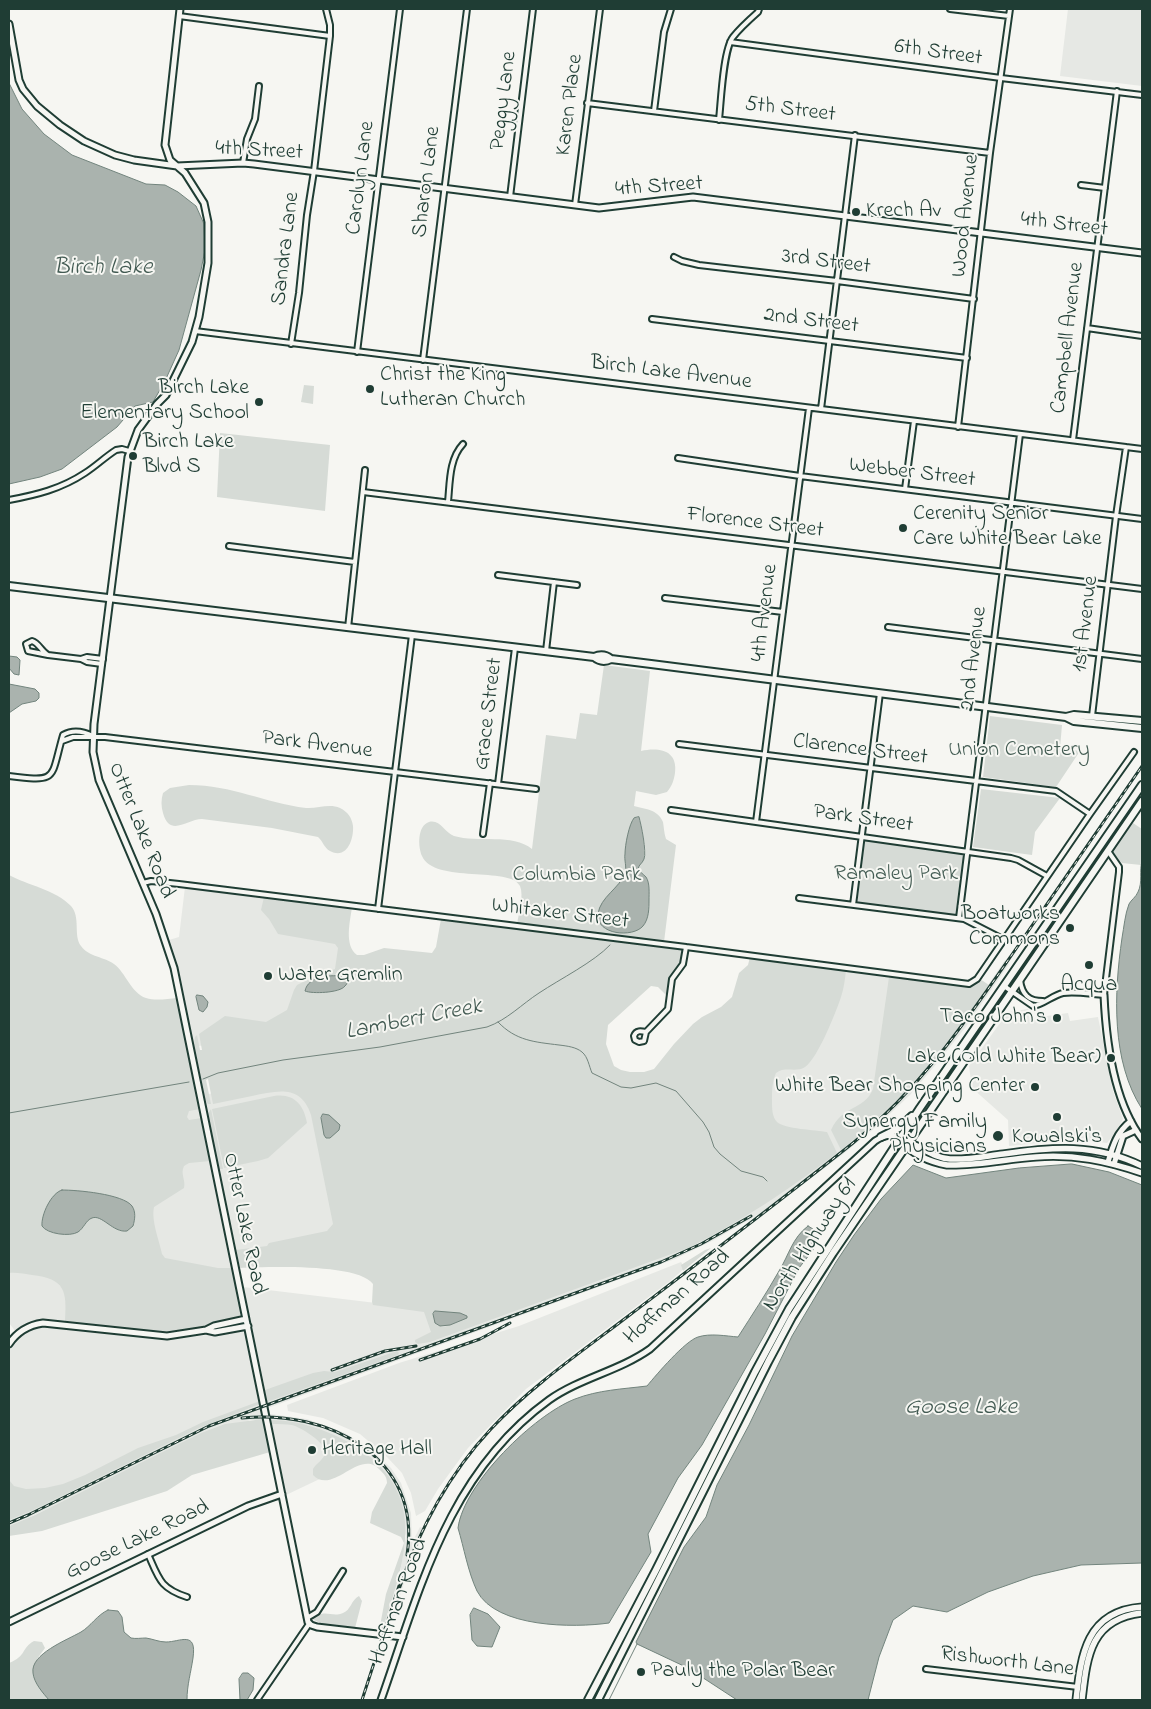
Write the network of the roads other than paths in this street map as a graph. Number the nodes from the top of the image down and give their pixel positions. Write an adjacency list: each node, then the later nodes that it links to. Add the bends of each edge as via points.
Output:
1 (180, 9): 11 (street, Otter Lake Road)
2 (326, 9): 14 (street, Sandra Lane)
3 (400, 9): 28 (street, Carolyn Lane)
4 (467, 9): 31 (street, Sharon Lane)
5 (533, 9): 32 (street, Peggy Lane)
6 (600, 9): 20 (street, Karen Place)
7 (671, 9): 21 (street, via 664,32)
8 (760, 9): 15 (street)
9 (950, 9): 12 (street)
10 (1010, 9): 12 (street, Wood Avenue)
11 (179, 16): 14 (street); 26 (street, Otter Lake Road, via 165,138 166,152)
12 (1009, 16): 16 (street, Wood Avenue)
13 (9, 24): 26 (street, 4th Street, via 23,88 34,103 55,121 88,144 115,155)
14 (330, 36): 27 (street, Sandra Lane)
15 (730, 42): 16 (street, 6th Street); 22 (street)
16 (1001, 78): 18 (street, 6th Street); 24 (street, Wood Avenue)
17 (259, 86): 25 (street, via 255,119)
18 (1116, 91): 19 (street, 6th Street); 30 (street, Campbell Avenue)
19 (1142, 95)
20 (587, 103): 21 (street, 5th Street); 33 (street, Karen Place)
21 (654, 111): 22 (street, 5th Street)
22 (719, 120): 23 (street, 5th Street)
23 (855, 135): 24 (street, 5th Street); 34 (street)
24 (990, 153): 35 (street, Wood Avenue)
25 (243, 163): 26 (street, 4th Street); 27 (street, 4th Street)
26 (177, 166): 43 (street, Otter Lake Road, via 204,203 208,222 208,263)
27 (314, 171): 28 (street, 4th Street); 46 (street, Sandra Lane)
28 (378, 180): 31 (street, 4th Street); 47 (street, Carolyn Lane)
29 (1081, 184): 30 (street)
30 (1105, 188): 36 (street, Campbell Avenue)
31 (444, 189): 32 (street, 4th Street); 49 (street, Sharon Lane)
32 (510, 197): 33 (street, 4th Street)
33 (575, 205): 34 (street, 4th Street, via 608,207 693,197)
34 (845, 216): 35 (street, 4th Street); 39 (street)
35 (981, 232): 36 (street, 4th Street); 40 (street, Wood Avenue)
36 (1097, 247): 37 (street, 4th Street); 42 (street, Campbell Avenue)
37 (1142, 253)
38 (674, 257): 39 (street, 3rd Street, via 698,265)
39 (837, 280): 40 (street, 3rd Street); 45 (street)
40 (974, 298): 48 (street, Wood Avenue)
41 (652, 319): 45 (street, 2nd Street)
42 (1087, 328): 44 (street); 55 (street, Campbell Avenue)
43 (196, 331): 46 (street, Birch Lake Avenue); 59 (street, Otter Lake Road, via 166,395 138,430)
44 (1142, 336)
45 (829, 340): 48 (street, 2nd Street); 51 (street)
46 (291, 344): 47 (street, Birch Lake Avenue)
47 (357, 352): 49 (street, Birch Lake Avenue)
48 (967, 358): 53 (street, Wood Avenue)
49 (423, 360): 50 (street, Birch Lake Avenue)
50 (809, 408): 51 (street, Birch Lake Avenue); 62 (street, 4th Avenue)
51 (821, 409): 52 (street, Birch Lake Avenue)
52 (914, 421): 53 (street, Birch Lake Avenue); 63 (street)
53 (958, 426): 54 (street, Birch Lake Avenue)
54 (1020, 434): 55 (street, Birch Lake Avenue); 67 (street, 2nd Avenue)
55 (1073, 440): 57 (street, Birch Lake Avenue)
56 (463, 444): 66 (street, via 453,460)
57 (1126, 448): 58 (street, Birch Lake Avenue); 68 (street, 1st Avenue)
58 (1142, 449)
59 (129, 451): 65 (street, via 116,450 82,476 57,488); 81 (street, Otter Lake Road)
60 (678, 458): 62 (street, Webber Street)
61 (365, 470): 64 (street)
62 (800, 476): 63 (street, Webber Street); 70 (street, 4th Avenue)
63 (905, 489): 67 (street, Webber Street)
64 (363, 492): 66 (street, Florence Street); 72 (street)
65 (9, 500)
66 (448, 502): 70 (street, Florence Street)
67 (1010, 503): 68 (street, Webber Street); 73 (street, 2nd Avenue)
68 (1116, 516): 69 (street, Webber Street); 77 (street, 1st Avenue)
69 (1142, 519)
70 (792, 545): 73 (street, Florence Street); 82 (street, 4th Avenue)
71 (230, 546): 72 (street)
72 (355, 562): 84 (street)
73 (1002, 572): 77 (street, Florence Street); 86 (street, 2nd Avenue)
74 (498, 575): 75 (street)
75 (554, 582): 76 (street); 88 (street)
76 (577, 585)
77 (1108, 585): 79 (street, Florence Street); 89 (street, 1st Avenue)
78 (9, 586): 81 (main road)
79 (1142, 589)
80 (665, 598): 82 (street)
81 (110, 599): 84 (main road); 92 (street, Otter Lake Road)
82 (783, 612): 93 (street, 4th Avenue)
83 (888, 627): 86 (street)
84 (348, 628): 85 (main road)
85 (412, 635): 87 (main road); 105 (street)
86 (993, 640): 89 (street); 95 (street, 2nd Avenue)
87 (515, 648): 88 (main road); 109 (street, Grace Street)
88 (546, 651): 93 (main road, via 607,656)
89 (1099, 653): 91 (street); 96 (street, 1st Avenue)
90 (48, 654): 90 (street, via 31,652 26,644 33,641); 92 (street, via 87,662)
91 (1142, 659)
92 (102, 661): 100 (street, Otter Lake Road)
93 (774, 680): 94 (main road); 103 (street, 4th Avenue)
94 (880, 693): 95 (main road); 104 (street)
95 (985, 707): 97 (main road); 107 (street, 2nd Avenue)
96 (1092, 716): 97 (main road); 98 (main road)
97 (1066, 717): 99 (main road)
98 (1142, 721)
99 (1142, 728)
100 (93, 736): 105 (street, Park Avenue); 106 (street, via 73,731 63,736 55,768 49,776 39,780); 121 (street, Otter Lake Road, via 98,775)
101 (679, 744): 103 (street, Clarence Street)
102 (1134, 752): 114 (street)
103 (764, 755): 104 (street, Clarence Street); 115 (street, 4th Avenue)
104 (871, 769): 107 (street, Clarence Street); 117 (street)
105 (395, 771): 108 (street, Park Avenue); 124 (street)
106 (9, 776)
107 (975, 782): 114 (street, Clarence Street, via 1056,792); 118 (street, 2nd Avenue)
108 (490, 783): 109 (street, Park Avenue); 116 (street, Grace Street)
109 (498, 784): 111 (street, Park Avenue)
110 (1142, 785): 129 (main road, North Highway 61)
111 (536, 789)
112 (1142, 801): 119 (main road)
113 (671, 810): 115 (street, Park Street)
114 (1090, 814): 120 (street)
115 (756, 822): 117 (street, Park Street)
116 (483, 834)
117 (862, 837): 118 (street, Park Street); 123 (street)
118 (967, 851): 120 (street, Park Street, via 1018,860); 125 (street, 2nd Avenue)
119 (1108, 851): 128 (main road); 131 (street, via 1119,866)
120 (1047, 876): 126 (street)
121 (142, 882): 124 (street, Whitaker Street); 145 (street, Otter Lake Road, via 174,968)
122 (799, 898): 123 (street)
123 (854, 905): 125 (street)
124 (378, 909): 127 (street, Whitaker Street)
125 (959, 918): 126 (street)
126 (1003, 939): 127 (street, Whitaker Street, via 977,979 962,984)
127 (686, 947): 133 (street, via 683,964 672,979 667,1010)
128 (1020, 979): 130 (main road); 132 (street, via 1028,998 1032,1001)
129 (1004, 986): 130 (street); 134 (main road, North Highway 61)
130 (1011, 992): 132 (street, via 1033,1006); 140 (main road)
131 (1104, 995): 132 (street, via 1072,992); 135 (street, via 1114,1070)
132 (1045, 1000)
133 (646, 1032)
134 (920, 1108): 137 (main road, via 905,1124); 139 (main road, North Highway 61)
135 (1131, 1122): 136 (street); 141 (street, via 1120,1130)
136 (1136, 1130): 138 (street); 141 (street, via 1123,1136)
137 (882, 1137): 139 (street, via 892,1135); 158 (street, Hoffman Road, via 650,1349 625,1365 558,1394 509,1435 476,1475 450,1517)
138 (1142, 1139)
139 (900, 1140): 140 (main road); 163 (main road, North Highway 61, via 789,1309)
140 (907, 1144): 141 (main road, via 933,1156 950,1159 1049,1148 1076,1148); 142 (main road, via 929,1160 947,1165 1051,1156); 164 (main road, via 780,1338)
141 (1113, 1154): 142 (street); 143 (main road)
142 (1111, 1163): 144 (main road)
143 (1142, 1166)
144 (1142, 1173)
145 (246, 1319): 146 (street, Otter Lake Road); 147 (street)
146 (248, 1326): 147 (street, via 215,1332); 149 (street, Otter Lake Road)
147 (206, 1330): 148 (street, via 164,1336 45,1323 25,1329)
148 (9, 1344)
149 (282, 1494): 150 (street, Goose Lake Road, via 248,1506); 155 (street, Otter Lake Road)
150 (148, 1554): 152 (street, via 163,1585); 156 (street, Goose Lake Road)
151 (343, 1571): 155 (street, via 317,1612)
152 (187, 1597)
153 (1142, 1607): 160 (main road, via 1119,1612 1092,1632 1081,1660)
154 (1142, 1613): 160 (main road, via 1120,1618 1100,1634 1092,1644)
155 (307, 1618): 157 (street, Otter Lake Road)
156 (9, 1622)
157 (309, 1624): 158 (street); 161 (street)
158 (403, 1637): 162 (street, Hoffman Road)
159 (926, 1669): 160 (street, Rishworth Lane)
160 (1080, 1688): 165 (main road); 166 (main road)
161 (257, 1700)
162 (382, 1700)
163 (588, 1700)
164 (598, 1700)
165 (1076, 1700)
166 (1082, 1700)

